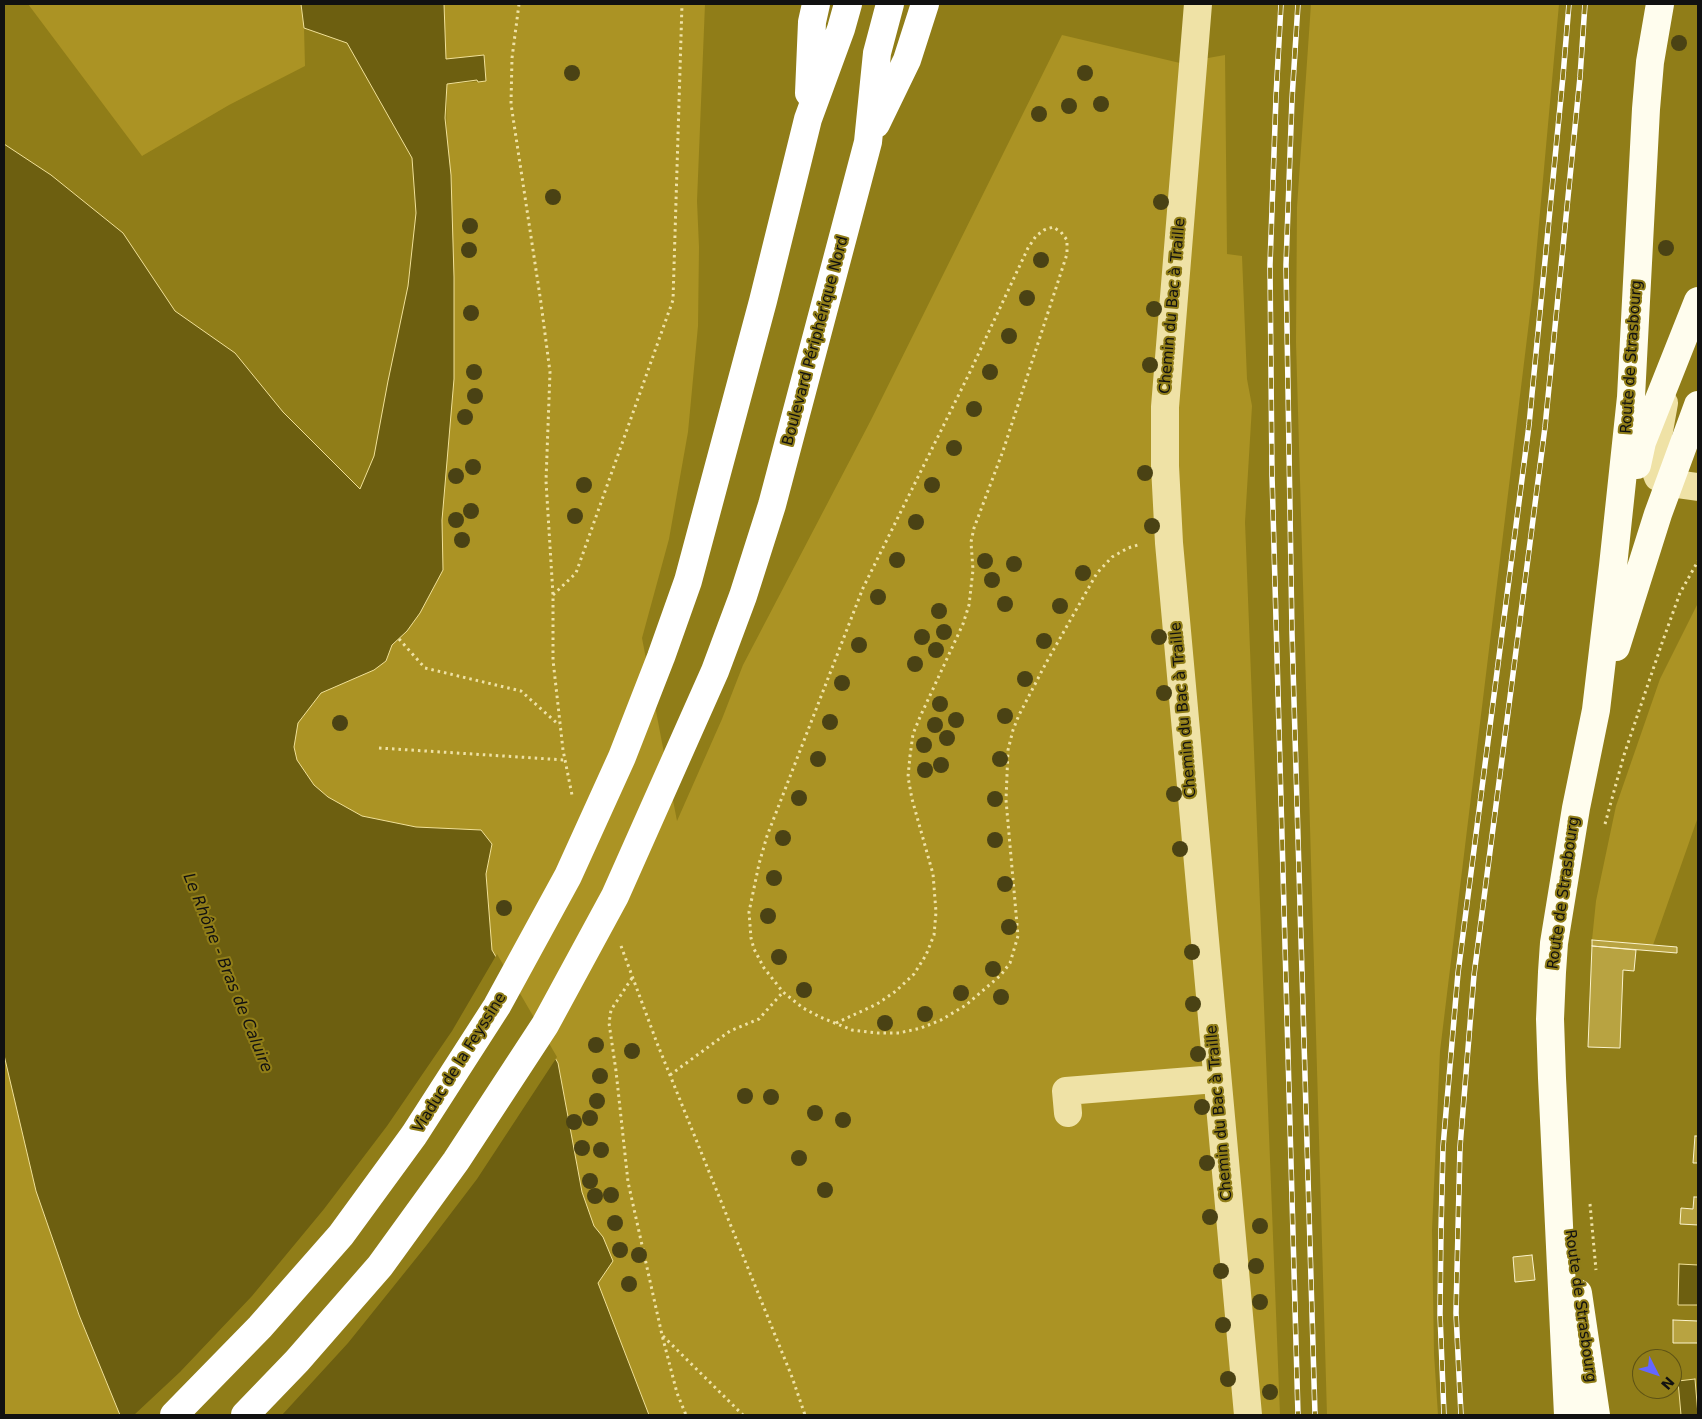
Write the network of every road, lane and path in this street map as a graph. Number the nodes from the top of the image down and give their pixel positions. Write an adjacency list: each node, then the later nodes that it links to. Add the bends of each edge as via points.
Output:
1 (682, 4): 18 (path, via 673,300 576,573)
2 (816, 4): 8 (highway, via 812,22)
3 (848, 4): 8 (highway)
4 (890, 4): 9 (highway, Boulevard Périphérique Nord, via 877,53)
5 (925, 4): 9 (highway, via 907,60)
6 (1198, 4): 15 (street, Chemin du Bac à Traille, via 1165,407)
7 (1659, 8): 17 (main road, Route de Strasbourg, via 1646,109 1631,397)
8 (808, 119): 35 (highway, Viaduc de la Feyssine, via 688,581 622,757 568,876 497,1006 451,1079 341,1235 260,1327)
9 (868, 142): 36 (highway, Boulevard Périphérique Nord, via 772,505 744,596 715,671 615,896 545,1025 456,1161 380,1266)
10 (1698, 301): 11 (main road)
11 (1669, 377): 13 (street, via 1653,464 1658,477); 17 (main road, via 1642,442)
12 (1698, 405): 13 (main road, Route de Strasbourg)
13 (1669, 482): 14 (street); 20 (main road, Route de Strasbourg)
14 (1698, 487)
15 (1169, 543): 27 (path, via 1128,548 1112,557 1097,573 1019,715 1008,750 1006,791 1018,936 1010,963 1002,975 966,1005 921,1028 878,1033 852,1030); 29 (street, Chemin du Bac à Traille)
16 (1698, 561): 24 (path, via 1680,593 1662,643 1624,754)
17 (1613, 566): 20 (main road, Route de Strasbourg)
18 (553, 595)
19 (399, 639): 21 (path, via 425,668 521,691)
20 (1596, 710): 31 (main road, Route de Strasbourg, via 1554,943 1550,1019)
21 (560, 726)
22 (379, 748): 23 (path)
23 (565, 760)
24 (1603, 833)
25 (633, 978): 34 (path, via 611,1010 609,1023 628,1182)
26 (783, 992): 27 (path, via 802,1008); 27 (path, via 764,968 750,938 749,912 767,836 863,588 1028,248 1036,236 1053,228 1067,240 1067,254 1003,451 974,528 969,605 920,717 910,756 908,776 912,799 933,874 934,935 914,974 896,991 877,1004); 28 (path, via 759,1019 730,1031)
27 (836, 1023)
28 (670, 1075)
29 (1216, 1079): 30 (street, via 1066,1091); 39 (street, Chemin du Bac à Traille)
30 (1068, 1113)
31 (1555, 1138): 40 (main road, Route de Strasbourg); 41 (main road, Route de Strasbourg)
32 (1590, 1203): 33 (path)
33 (1596, 1270)
34 (662, 1335): 37 (path); 38 (path)
35 (174, 1415)
36 (245, 1415)
37 (686, 1415)
38 (743, 1415)
39 (1248, 1415)
40 (1568, 1415)
41 (1596, 1415)

